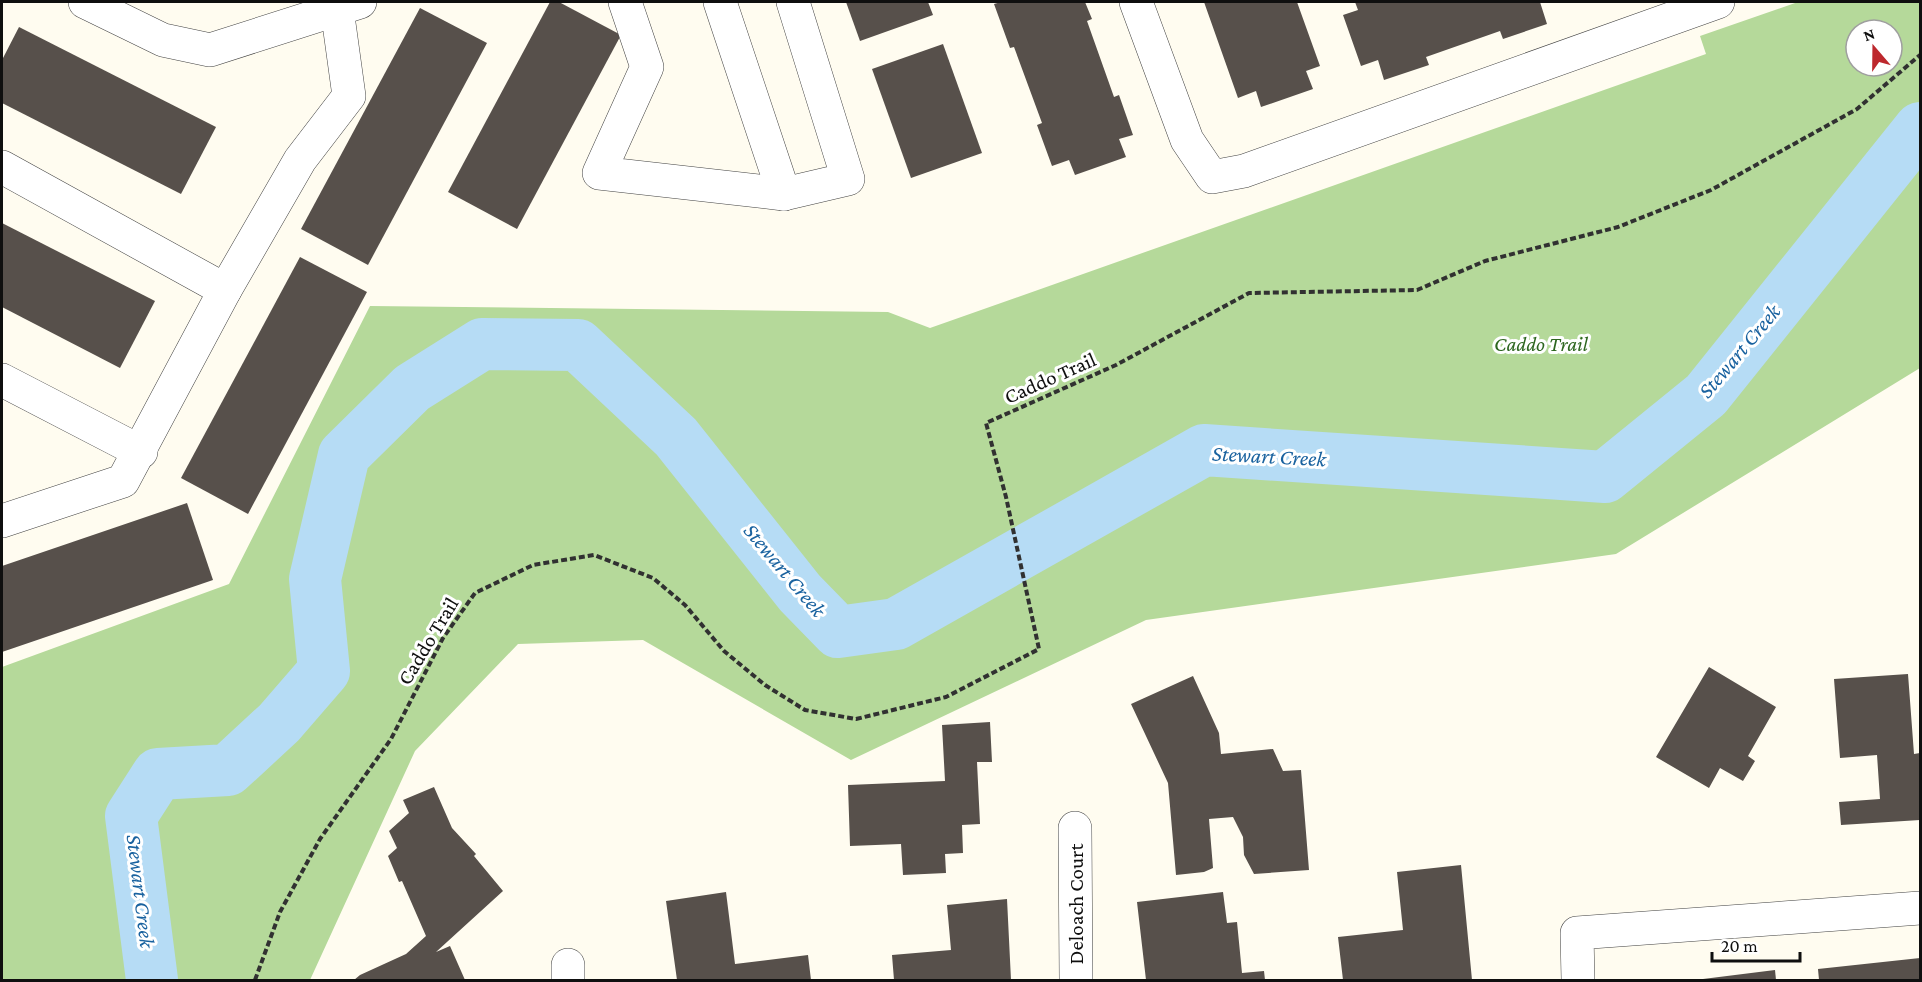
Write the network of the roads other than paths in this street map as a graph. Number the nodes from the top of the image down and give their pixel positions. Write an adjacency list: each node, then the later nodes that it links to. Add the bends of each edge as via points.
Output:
1 (85, 2): 7 (street, via 163,40 210,50)
2 (625, 2): 9 (street, via 647,67 599,173)
3 (720, 2): 9 (street)
4 (794, 2): 9 (street, via 848,179)
5 (1136, 2): 6 (street, via 1187,140 1212,177 1244,171)
6 (1718, 2)
7 (349, 5): 10 (street, via 349,96 300,160)
8 (2, 167): 10 (street)
9 (784, 194)
10 (225, 290): 12 (street)
11 (2, 380): 12 (street)
12 (141, 452): 13 (street, via 123,481)
13 (2, 521)
14 (1076, 828): 16 (street, Deloach Court)
15 (1920, 908): 17 (street, via 1577,933)
16 (1076, 981)
17 (1578, 981)

